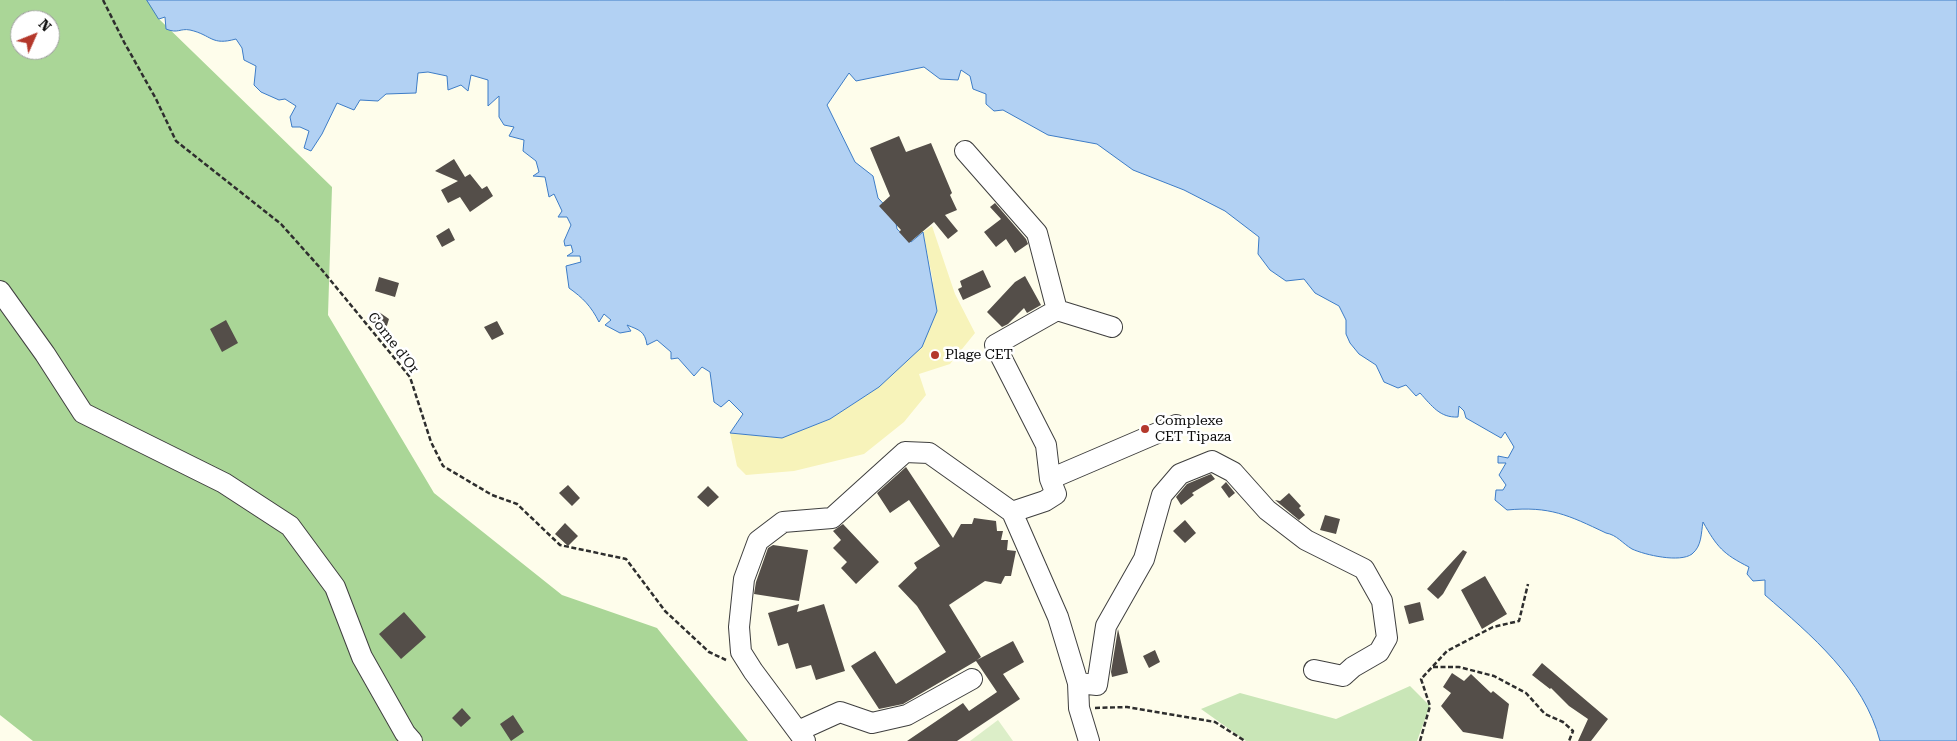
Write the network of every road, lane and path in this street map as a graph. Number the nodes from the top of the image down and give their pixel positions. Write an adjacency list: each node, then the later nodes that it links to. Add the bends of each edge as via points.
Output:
1 (103, 0): 10 (path, Corne d'Or, via 176,141 281,224 410,377 431,442 443,466 492,495 518,504 560,545 626,559 665,611 709,652)
2 (965, 151): 4 (street, via 1037,233)
3 (0, 291): 17 (street, via 83,413 224,483 290,526 335,587 362,657 404,733)
4 (1057, 310): 5 (street); 7 (street, via 994,345 1046,445)
5 (1112, 328)
6 (1176, 425): 7 (street)
7 (1050, 479): 8 (street, via 1056,494)
8 (1012, 512): 14 (street, via 1058,617); 16 (street, via 929,453 905,452 832,518 783,522 758,541 744,579 739,628 741,652)
9 (1528, 584): 11 (path, via 1519,622 1493,626 1447,651)
10 (726, 660)
11 (1432, 667): 20 (path, via 1421,679 1430,706); 21 (path, via 1459,667 1494,676 1526,693 1545,714 1564,722 1573,731)
12 (1314, 670): 14 (street, via 1343,676 1380,652 1387,638 1382,601 1364,569 1306,540 1267,510 1233,472 1212,461 1180,474 1162,495 1144,559 1106,626 1097,685)
13 (972, 679): 16 (street, via 908,715 872,723 840,712)
14 (1078, 684): 15 (street)
15 (1079, 708): 18 (street); 19 (path, via 1127,708 1215,722)
16 (802, 736)
17 (412, 741)
18 (1089, 741)
19 (1245, 741)
20 (1420, 741)
21 (1569, 741)

